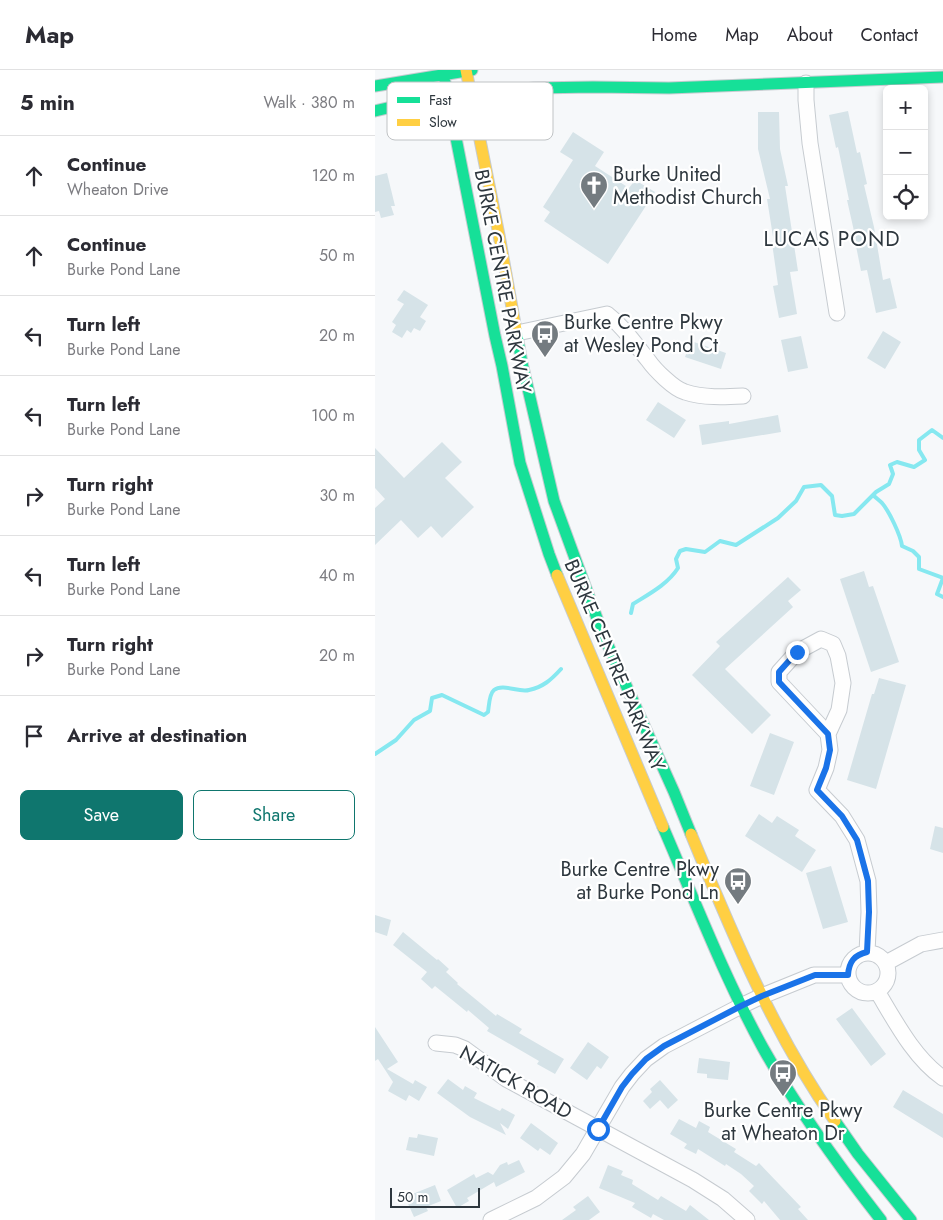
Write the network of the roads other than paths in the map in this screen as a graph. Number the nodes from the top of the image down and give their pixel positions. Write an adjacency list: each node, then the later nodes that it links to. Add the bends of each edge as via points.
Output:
1 (468, 70): 2 (main road)
2 (443, 72): 4 (main road)
3 (943, 77): 5 (main road)
4 (394, 82)
5 (806, 83): 6 (main road, via 669,88); 9 (street, via 809,143)
6 (553, 87)
7 (457, 140): 19 (main road, BURKE CENTRE PARKWAY, via 520,463 533,508 581,633)
8 (480, 140): 10 (main road, BURKE CENTRE PARKWAY)
9 (837, 313)
10 (517, 333): 11 (street, via 607,314 617,321 666,380 683,392); 18 (main road, BURKE CENTRE PARKWAY, via 554,501 602,632)
11 (743, 396)
12 (828, 734): 12 (street, via 839,710 843,683 833,644 821,639 797,652 779,672 779,682); 14 (street, via 830,750 817,790 842,816 857,840 868,881)
13 (943, 940): 15 (street, via 921,944)
14 (867, 952): 15 (street, via 878,955); 16 (street, via 855,957 848,968)
15 (886, 963): 17 (street, via 889,974 885,985)
16 (848, 975): 17 (street, via 858,991); 18 (street, via 815,975)
17 (877, 992): 21 (street, via 917,1054)
18 (762, 996): 19 (street); 26 (main road, BURKE CENTRE PARKWAY, via 821,1101)
19 (741, 1006): 22 (street, via 680,1037 646,1059 622,1087); 25 (main road, BURKE CENTRE PARKWAY, via 812,1127)
20 (436, 1043): 22 (street, NATICK ROAD, via 455,1045 465,1050 506,1079)
21 (943, 1078)
22 (598, 1129): 23 (street, via 576,1164 559,1181 536,1198); 24 (street, NATICK ROAD, via 723,1199)
23 (491, 1220)
24 (747, 1220)
25 (881, 1220)
26 (911, 1220)

